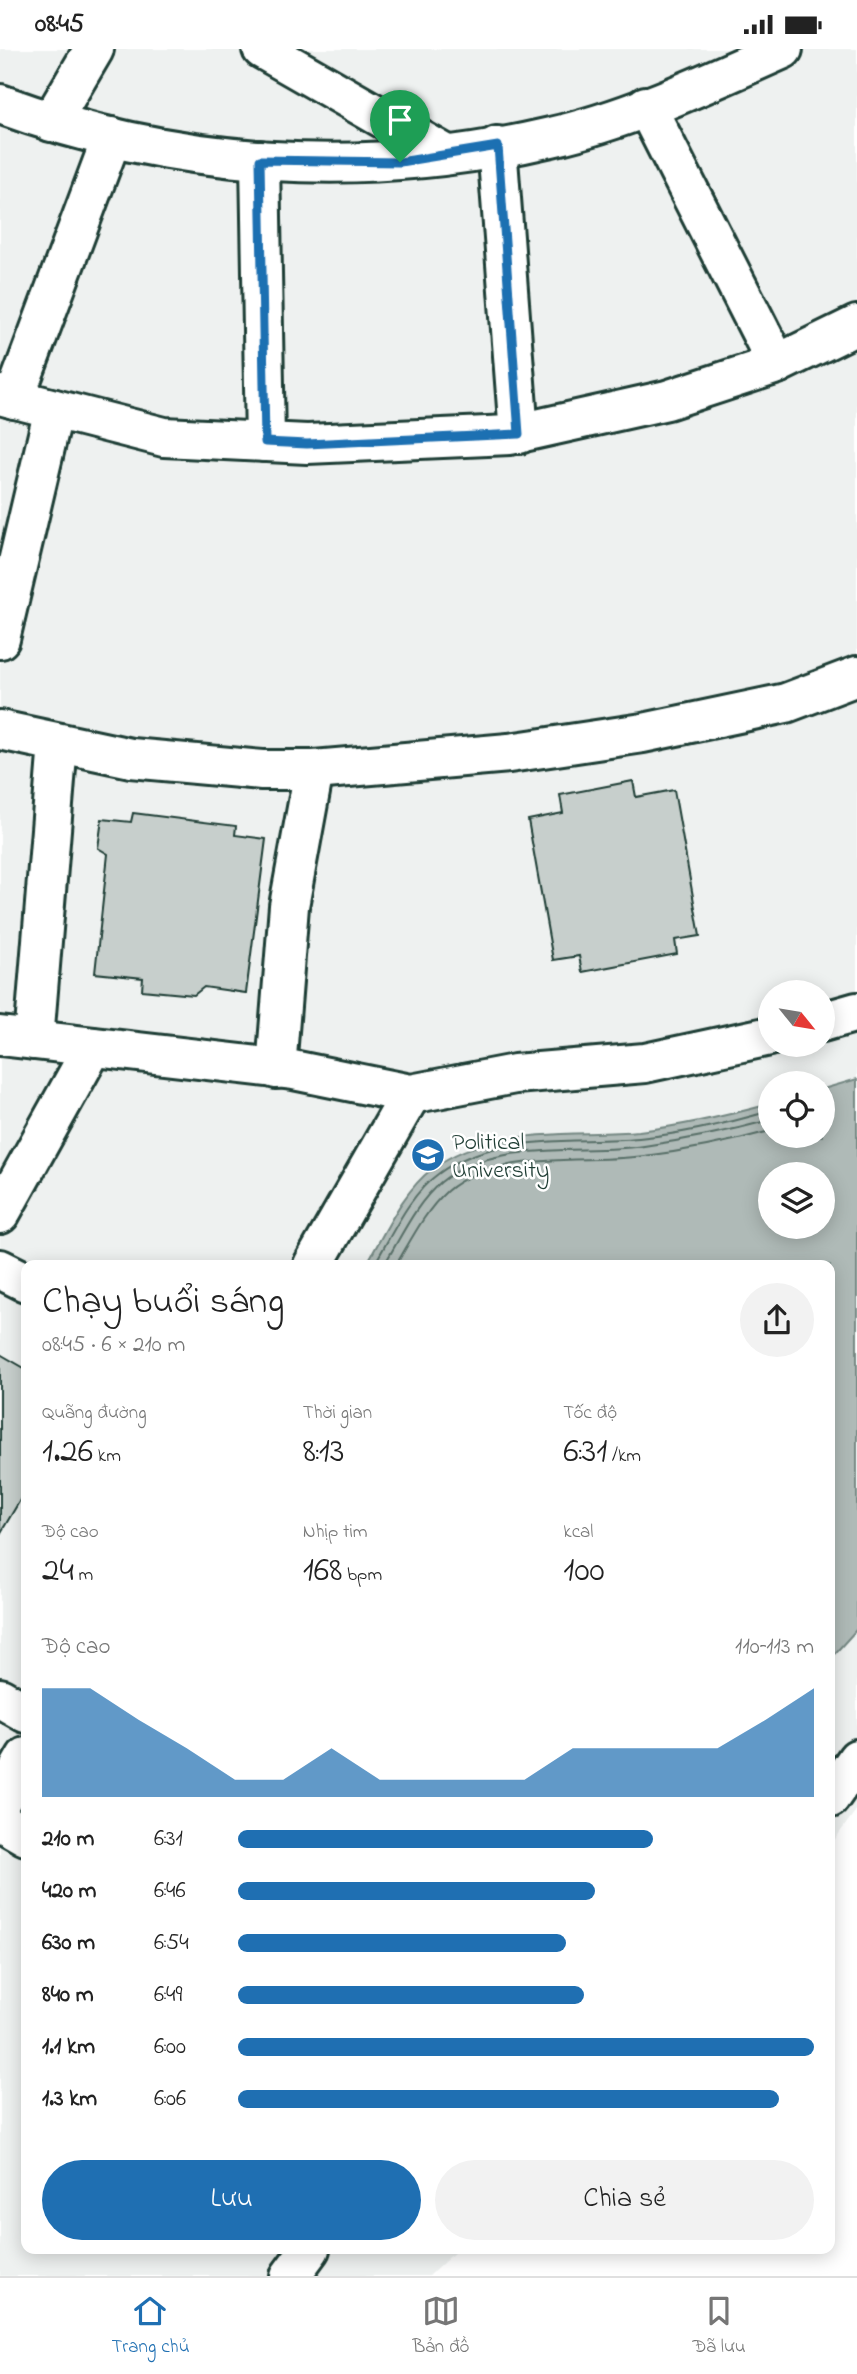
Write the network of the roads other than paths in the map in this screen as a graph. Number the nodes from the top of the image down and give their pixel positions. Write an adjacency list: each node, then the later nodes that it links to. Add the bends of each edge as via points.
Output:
1 (94, 49): 6 (lane)
2 (262, 49): 9 (lane)
3 (783, 49): 5 (lane)
4 (0, 104): 6 (lane)
5 (646, 106): 8 (lane, via 552,137); 12 (lane)
6 (51, 123): 7 (lane)
7 (112, 137): 10 (lane, via 173,151); 13 (lane)
8 (498, 146): 9 (lane); 15 (lane)
9 (447, 155): 10 (lane, via 400,162)
10 (260, 160): 16 (lane)
11 (857, 325): 12 (lane)
12 (777, 364): 15 (lane, via 667,400)
13 (7, 397): 14 (lane)
14 (54, 409): 16 (lane, via 164,437); 17 (lane)
15 (519, 434): 16 (lane)
16 (265, 442)
17 (0, 639)
18 (857, 676): 21 (lane, via 786,703 643,733 509,753)
19 (0, 730): 20 (lane)
20 (58, 743): 21 (lane, via 131,758); 24 (lane)
21 (314, 770): 27 (lane, via 289,906)
22 (857, 1012): 23 (lane)
23 (835, 1018)
24 (17, 1038): 26 (lane)
25 (758, 1039): 28 (lane, via 645,1063 515,1074)
26 (93, 1047): 27 (lane); 29 (lane)
27 (276, 1069): 28 (lane)
28 (411, 1094): 30 (lane)
29 (0, 1214)
30 (316, 1260)
31 (0, 1269): 32 (lane)
32 (21, 1280)
33 (0, 1698): 34 (lane)
34 (21, 1710)
35 (857, 1759): 37 (lane)
36 (21, 1766): 38 (lane)
37 (835, 1791)
38 (0, 1802)
39 (0, 1821): 40 (lane)
40 (21, 1833)
41 (306, 2254): 42 (lane)
42 (290, 2276)

